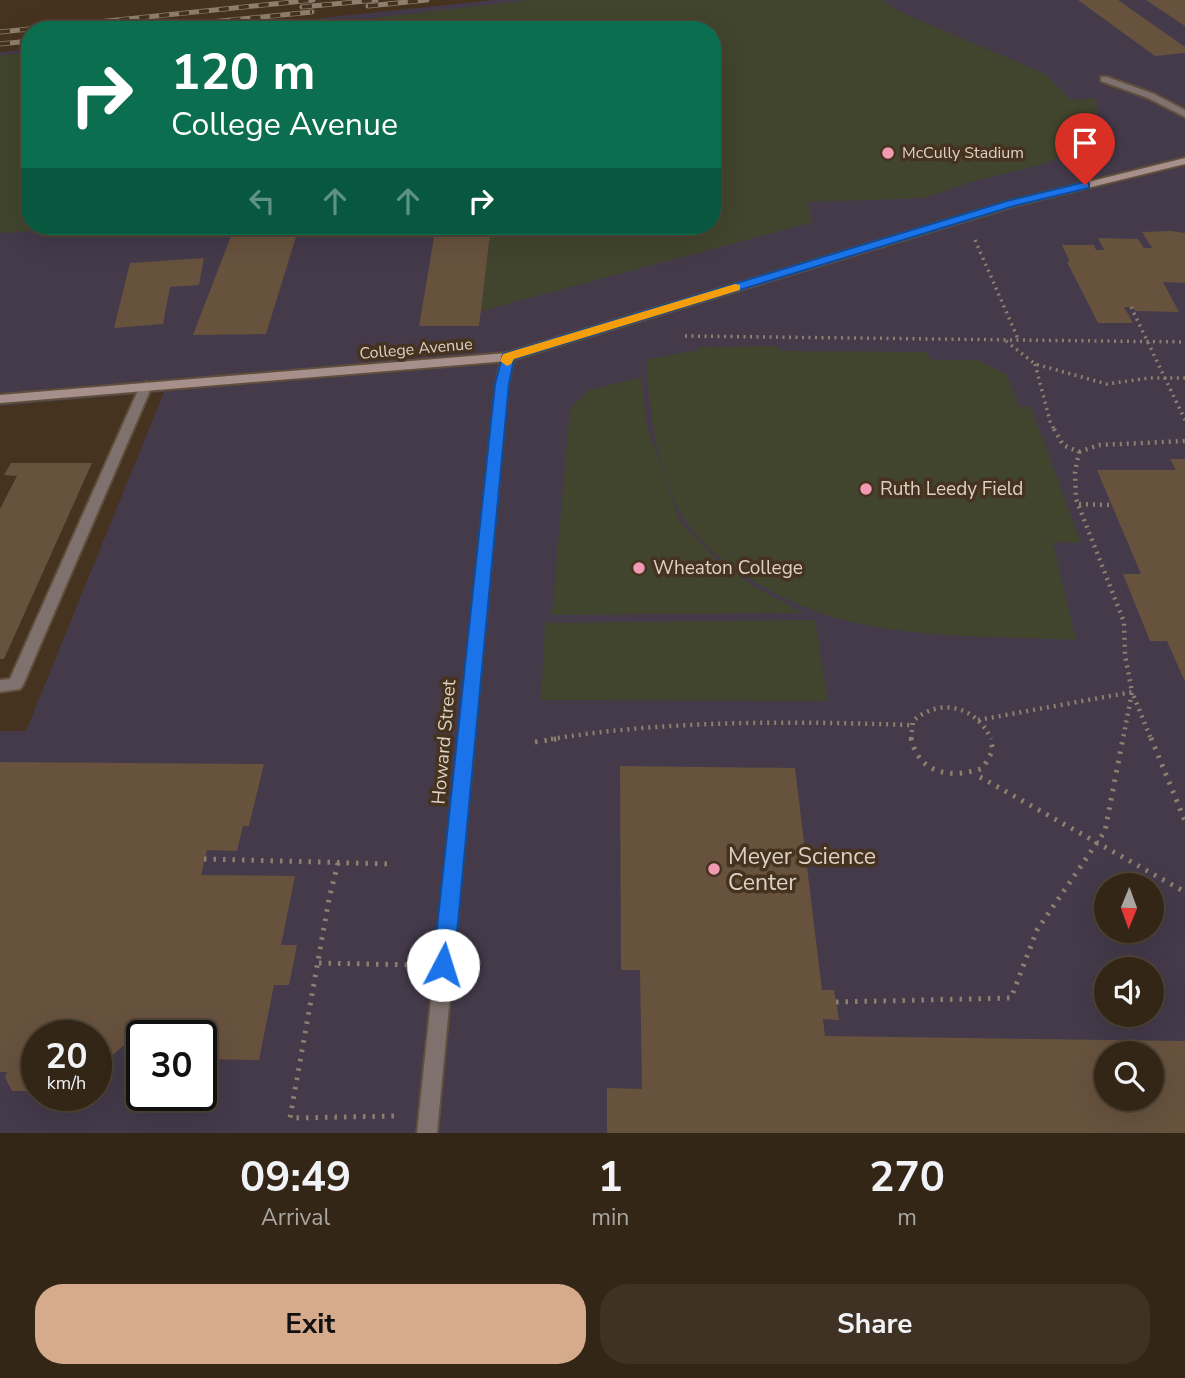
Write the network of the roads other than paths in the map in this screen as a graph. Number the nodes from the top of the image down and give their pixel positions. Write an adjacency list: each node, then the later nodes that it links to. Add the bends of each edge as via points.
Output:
1 (1104, 79): 2 (street)
2 (1185, 114)
3 (1185, 161): 4 (street, College Avenue, via 1011,204)
4 (508, 357): 5 (street, College Avenue); 8 (street, Howard Street, via 479,601)
5 (146, 386): 6 (street, College Avenue); 7 (street, via 15,685)
6 (0, 398)
7 (0, 685)
8 (427, 1133)

